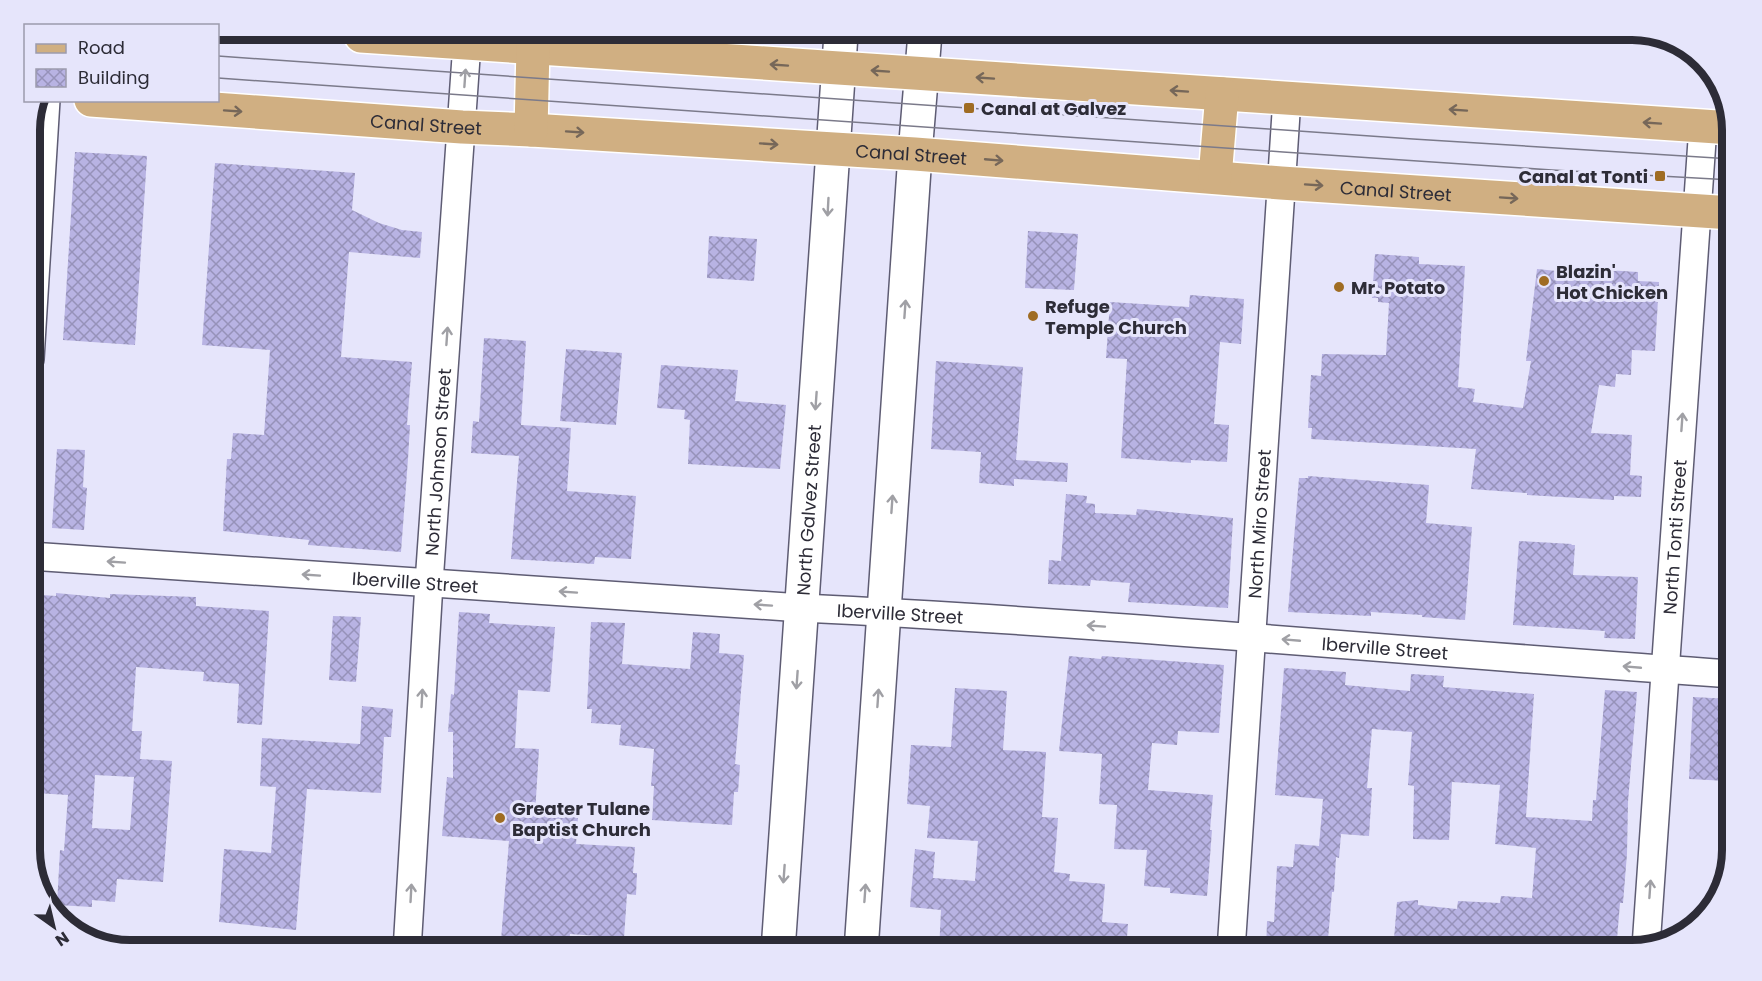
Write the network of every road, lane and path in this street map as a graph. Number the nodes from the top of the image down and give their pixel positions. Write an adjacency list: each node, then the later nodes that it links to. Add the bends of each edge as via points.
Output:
1 (422, 40): 4 (main road)
2 (840, 40): 6 (street, North Galvez Street)
3 (924, 40): 7 (street)
4 (467, 43): 5 (main road); 12 (street, North Johnson Street, one-way to 4)
5 (533, 48): 6 (main road, one-way to 5); 14 (main road)
6 (838, 68): 7 (main road, one-way to 6); 15 (street, North Galvez Street)
7 (922, 74): 8 (main road, one-way to 7); 16 (street)
8 (1222, 94): 9 (main road); 17 (main road)
9 (1287, 98): 13 (main road, one-way to 9); 19 (street, North Miro Street)
10 (46, 102): 18 (street)
11 (118, 102): 12 (main road, Canal Street, one-way to 12)
12 (462, 127): 14 (main road, Canal Street); 23 (street, North Johnson Street, one-way to 12)
13 (1718, 127): 20 (street, North Tonti Street)
14 (531, 130): 15 (main road, Canal Street, one-way to 15)
15 (832, 148): 16 (main road, Canal Street); 24 (street, North Galvez Street, one-way to 24)
16 (915, 154): 17 (main road, Canal Street, one-way to 17); 25 (street, one-way to 16)
17 (1215, 177): 19 (main road, Canal Street)
18 (41, 181)
19 (1281, 183): 20 (main road, Canal Street, one-way to 20); 26 (street, North Miro Street)
20 (1697, 211): 21 (main road, Canal Street); 27 (street, North Tonti Street, one-way to 20)
21 (1721, 212)
22 (41, 557): 23 (street, Iberville Street, one-way to 22)
23 (429, 583): 24 (street, Iberville Street, one-way to 23); 30 (street, North Johnson Street, one-way to 23)
24 (802, 608): 25 (street, Iberville Street); 31 (street, North Galvez Street, one-way to 31)
25 (884, 612): 26 (street, Iberville Street, one-way to 25); 32 (street, one-way to 25)
26 (1252, 636): 27 (street, Iberville Street, one-way to 26); 33 (street, North Miro Street)
27 (1665, 670): 28 (street, Iberville Street); 29 (street, North Tonti Street, one-way to 27)
28 (1722, 673)
29 (1648, 939)
30 (408, 940)
31 (779, 940)
32 (862, 940)
33 (1232, 940)

